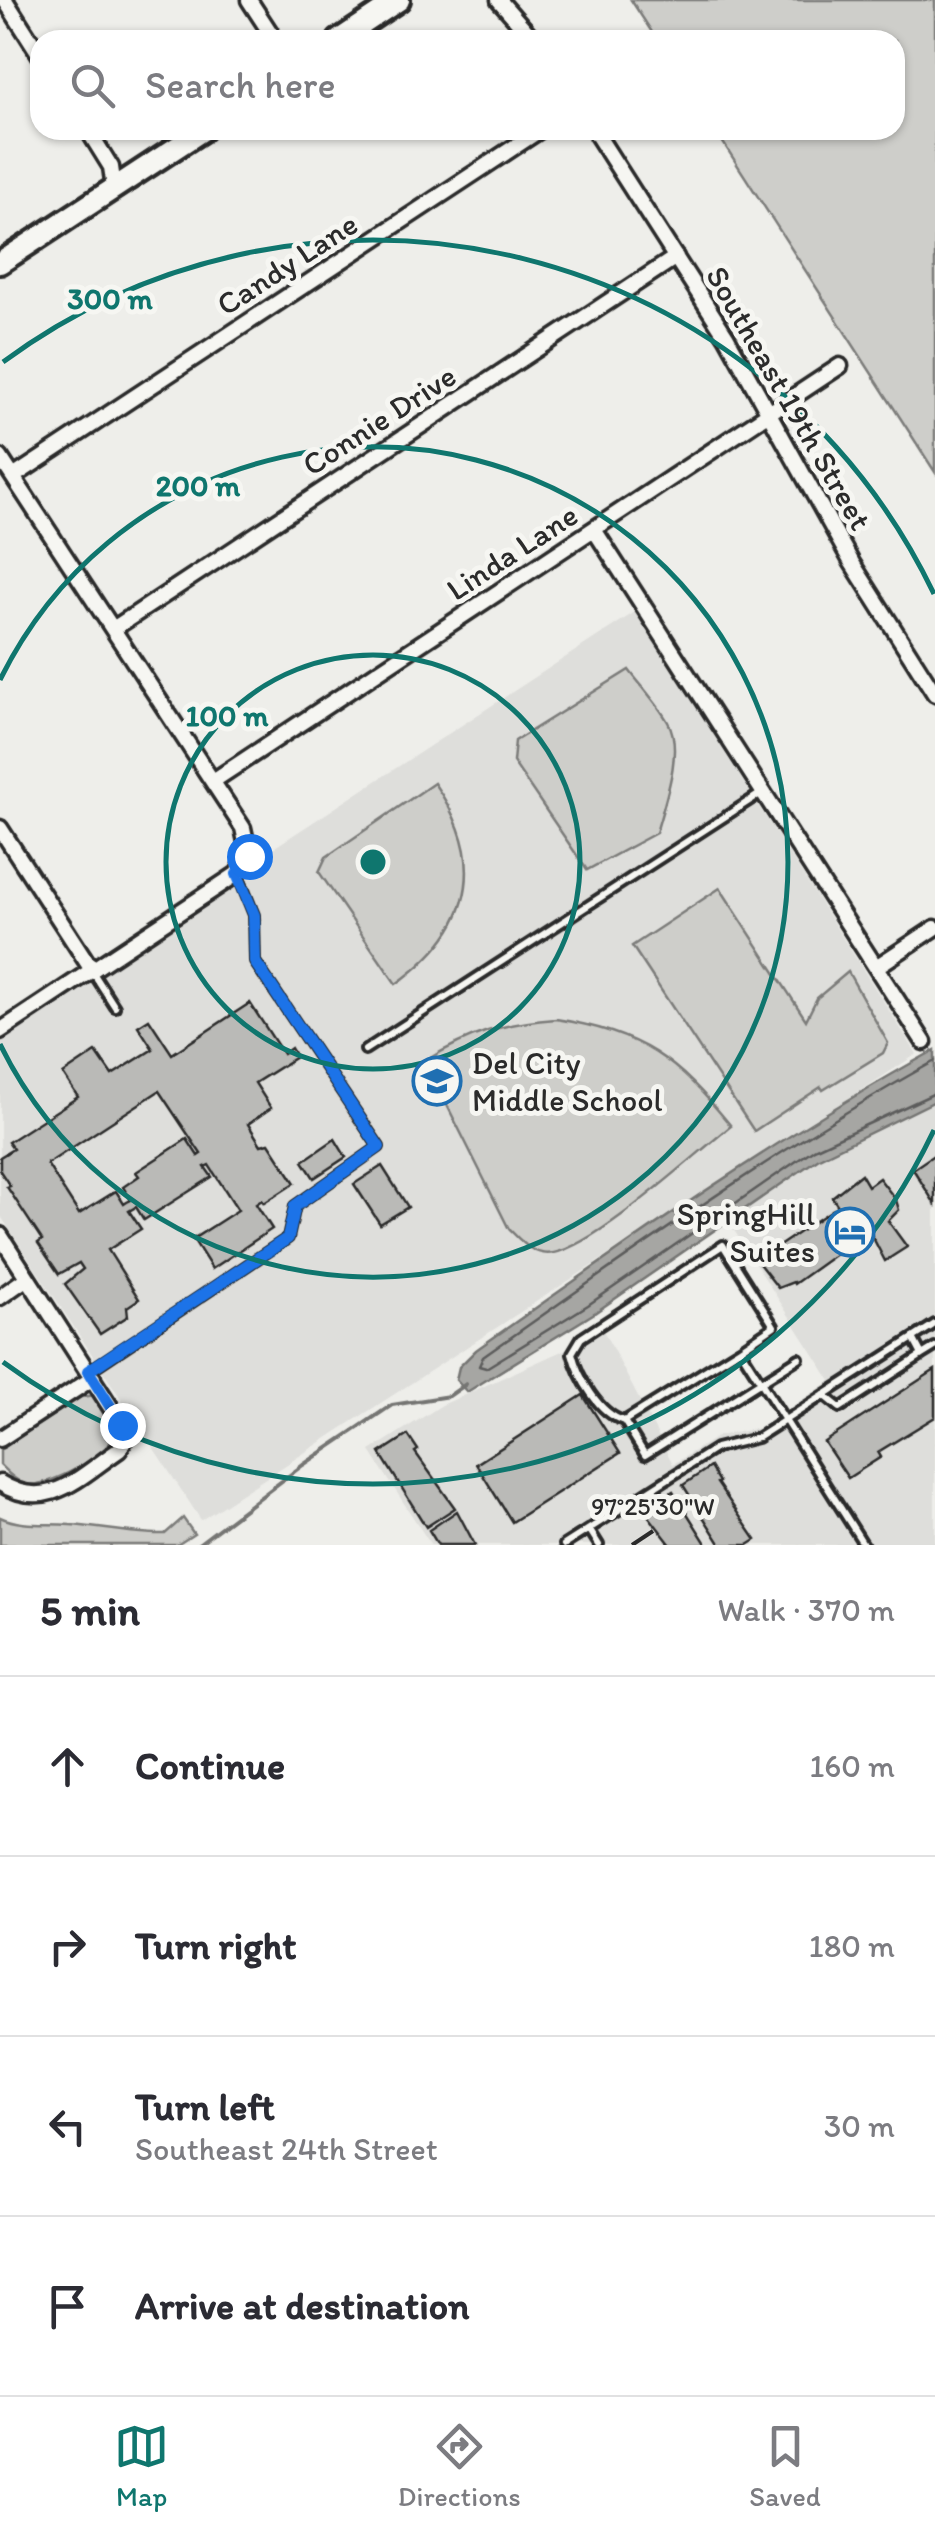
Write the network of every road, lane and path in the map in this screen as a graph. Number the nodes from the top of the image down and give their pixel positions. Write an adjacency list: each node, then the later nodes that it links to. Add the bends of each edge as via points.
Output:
1 (4, 0): 8 (street)
2 (249, 0): 5 (street)
3 (400, 0): 6 (street)
4 (500, 0): 7 (street)
5 (268, 30)
6 (354, 30)
7 (526, 30)
8 (30, 39)
9 (94, 140): 13 (street, via 111,167)
10 (188, 140): 13 (street)
11 (525, 140): 19 (street, Candy Lane)
12 (600, 140): 14 (street, Southeast 19th Street)
13 (114, 188): 15 (street)
14 (676, 257): 17 (street, Southeast 19th Street); 21 (street, Connie Drive)
15 (0, 263)
16 (840, 366): 17 (street, Linda Lane)
17 (769, 414): 20 (street, Linda Lane); 22 (street, Southeast 19th Street)
18 (0, 457): 19 (street)
19 (13, 477): 21 (street)
20 (595, 530): 23 (street, Linda Lane); 24 (street)
21 (113, 629): 23 (street)
22 (935, 694)
23 (212, 781): 26 (street, via 243,828 249,856)
24 (764, 792): 28 (street); 33 (lane)
25 (0, 828): 29 (street)
26 (237, 874): 29 (street); 43 (lane, via 254,915 255,962 379,1147 295,1206 288,1238)
27 (935, 928): 28 (street)
28 (876, 967): 32 (street)
29 (92, 970): 30 (lane); 31 (street)
30 (116, 1007)
31 (0, 1031)
32 (924, 1042)
33 (365, 1050)
34 (0, 1236): 35 (street)
35 (27, 1278): 36 (street); 43 (street)
36 (0, 1297)
37 (935, 1324): 38 (lane)
38 (913, 1338): 41 (lane); 45 (lane)
39 (935, 1346): 41 (lane)
40 (740, 1349): 44 (lane); 47 (lane); 47 (lane, via 774,1326 723,1246 581,1338 572,1353 610,1417)
41 (922, 1355): 45 (lane, via 840,1408)
42 (799, 1358): 44 (lane)
43 (91, 1374): 48 (street); 49 (street, via 122,1425 119,1450 58,1492 38,1497)
44 (761, 1382): 46 (lane); 47 (lane, via 644,1455)
45 (824, 1395): 46 (lane)
46 (785, 1420): 50 (lane, via 757,1438 716,1448); 53 (lane)
47 (624, 1421)
48 (0, 1439)
49 (0, 1483)
50 (588, 1529): 51 (lane); 52 (lane)
51 (564, 1545)
52 (599, 1545)
53 (864, 1545)

